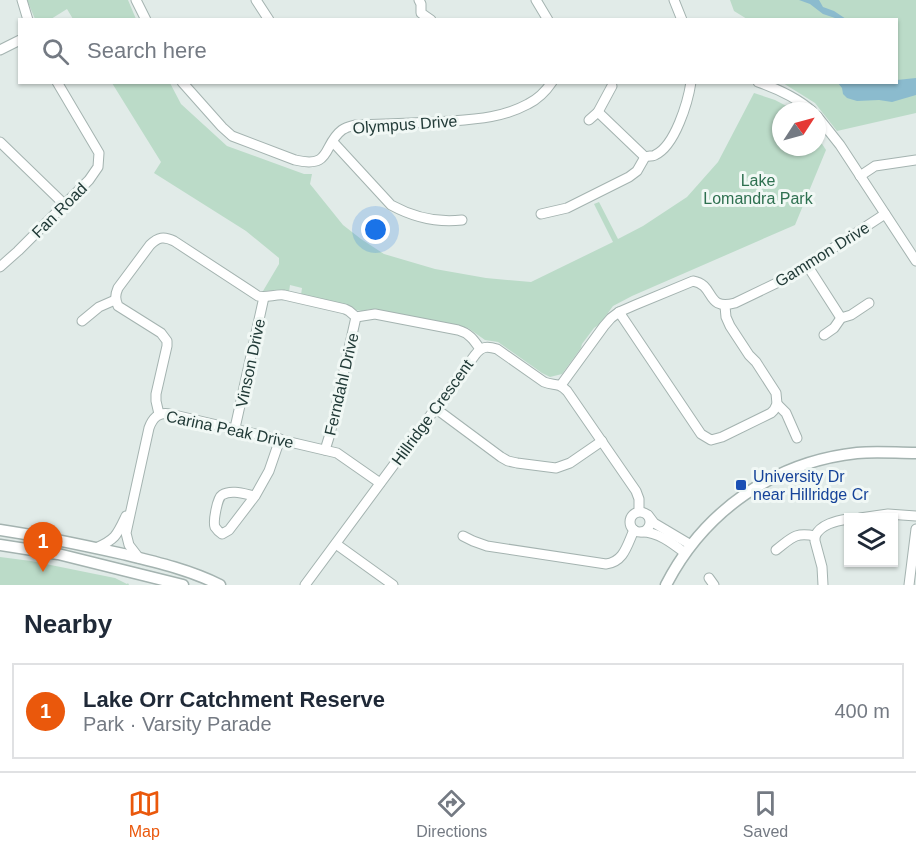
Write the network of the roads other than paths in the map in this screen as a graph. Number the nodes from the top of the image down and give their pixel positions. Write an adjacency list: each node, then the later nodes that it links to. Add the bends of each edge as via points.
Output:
1 (22, 0): 8 (street)
2 (136, 0): 9 (street)
3 (256, 0): 10 (street)
4 (419, 0): 7 (street)
5 (536, 0): 11 (street)
6 (674, 0): 12 (street)
7 (419, 16)
8 (27, 18)
9 (145, 18)
10 (268, 18)
11 (547, 18)
12 (681, 18)
13 (18, 41): 14 (street)
14 (0, 50)
15 (58, 84): 30 (street, Fan Road, via 99,153 98,167)
16 (184, 84): 26 (street, Olympus Drive, via 232,136 306,162 322,157)
17 (550, 84): 26 (street, Olympus Drive, via 528,104 501,115 355,125 343,129)
18 (691, 84): 27 (street, via 668,143)
19 (764, 84): 21 (street)
20 (612, 86): 22 (street)
21 (800, 102)
22 (598, 112): 23 (street); 27 (street)
23 (590, 120)
24 (826, 127): 29 (street)
25 (0, 142): 30 (street)
26 (333, 142): 33 (street, via 391,205 436,221)
27 (645, 157): 31 (street, via 638,171 628,177 567,208)
28 (916, 160): 29 (street, via 875,166)
29 (860, 176): 32 (street)
30 (64, 204): 36 (street, Fan Road)
31 (541, 214)
32 (885, 214): 34 (street); 35 (street, Gammon Drive)
33 (462, 220)
34 (916, 261)
35 (807, 265): 40 (street, Gammon Drive, via 774,285); 43 (street)
36 (0, 267)
37 (264, 297): 38 (street, via 247,290 174,241 161,237 150,245 118,288); 42 (street, via 284,295 349,310); 51 (street, Vinson Drive)
38 (115, 300): 44 (street); 50 (street, via 118,306 162,333 167,341 156,394)
39 (869, 303): 43 (street)
40 (725, 306): 41 (street, via 701,283 693,281); 48 (street, via 730,326 776,393)
41 (619, 312): 47 (street, via 604,326); 48 (street, via 706,438 722,437 771,413)
42 (356, 317): 46 (street, via 375,314 458,330 472,338); 55 (street, Ferndahl Drive)
43 (841, 318): 45 (street)
44 (82, 321)
45 (824, 335)
46 (480, 349): 47 (street, Hillridge Crescent, via 497,349 544,382); 49 (street, Hillridge Crescent)
47 (561, 385): 54 (street)
48 (777, 404): 52 (street, via 786,413)
49 (435, 408): 54 (street, via 501,457 517,463 556,468); 57 (street, Hillridge Crescent)
50 (159, 414): 51 (street, Carina Peak Drive); 59 (street, Carina Peak Drive, via 149,428)
51 (235, 428): 53 (street, Carina Peak Drive)
52 (797, 438)
53 (280, 439): 55 (street, Carina Peak Drive); 58 (street)
54 (602, 441): 60 (street, via 636,491)
55 (325, 450): 57 (street, Carina Peak Drive, via 344,457)
56 (916, 453): 72 (street, via 855,453 797,466 766,480 732,503)
57 (380, 483): 69 (street, Hillridge Crescent)
58 (255, 496): 58 (street, via 229,530 222,534 216,530 222,494)
59 (133, 499): 71 (street, Carina Peak Drive, via 117,535); 74 (street, Carina Peak Drive, via 126,533 129,545)
60 (643, 513): 66 (street, via 649,525); 66 (street, via 633,514 630,519 630,525); 72 (street)
61 (898, 515): 62 (street)
62 (916, 516)
63 (844, 520): 68 (street, via 826,525)
64 (916, 529): 81 (street)
65 (0, 530): 71 (street)
66 (638, 531): 67 (street, via 619,560 606,564 487,546); 72 (street)
67 (464, 536)
68 (815, 536): 73 (street, via 796,535); 80 (street)
69 (336, 544): 77 (street, Hillridge Crescent); 78 (street)
70 (0, 545): 75 (street, via 58,554)
71 (96, 548): 74 (street)
72 (688, 549): 79 (street)
73 (776, 550)
74 (140, 558): 76 (street, via 188,571)
75 (183, 585)
76 (220, 585)
77 (306, 585)
78 (393, 585)
79 (666, 585)
80 (823, 585)
81 (909, 585)

